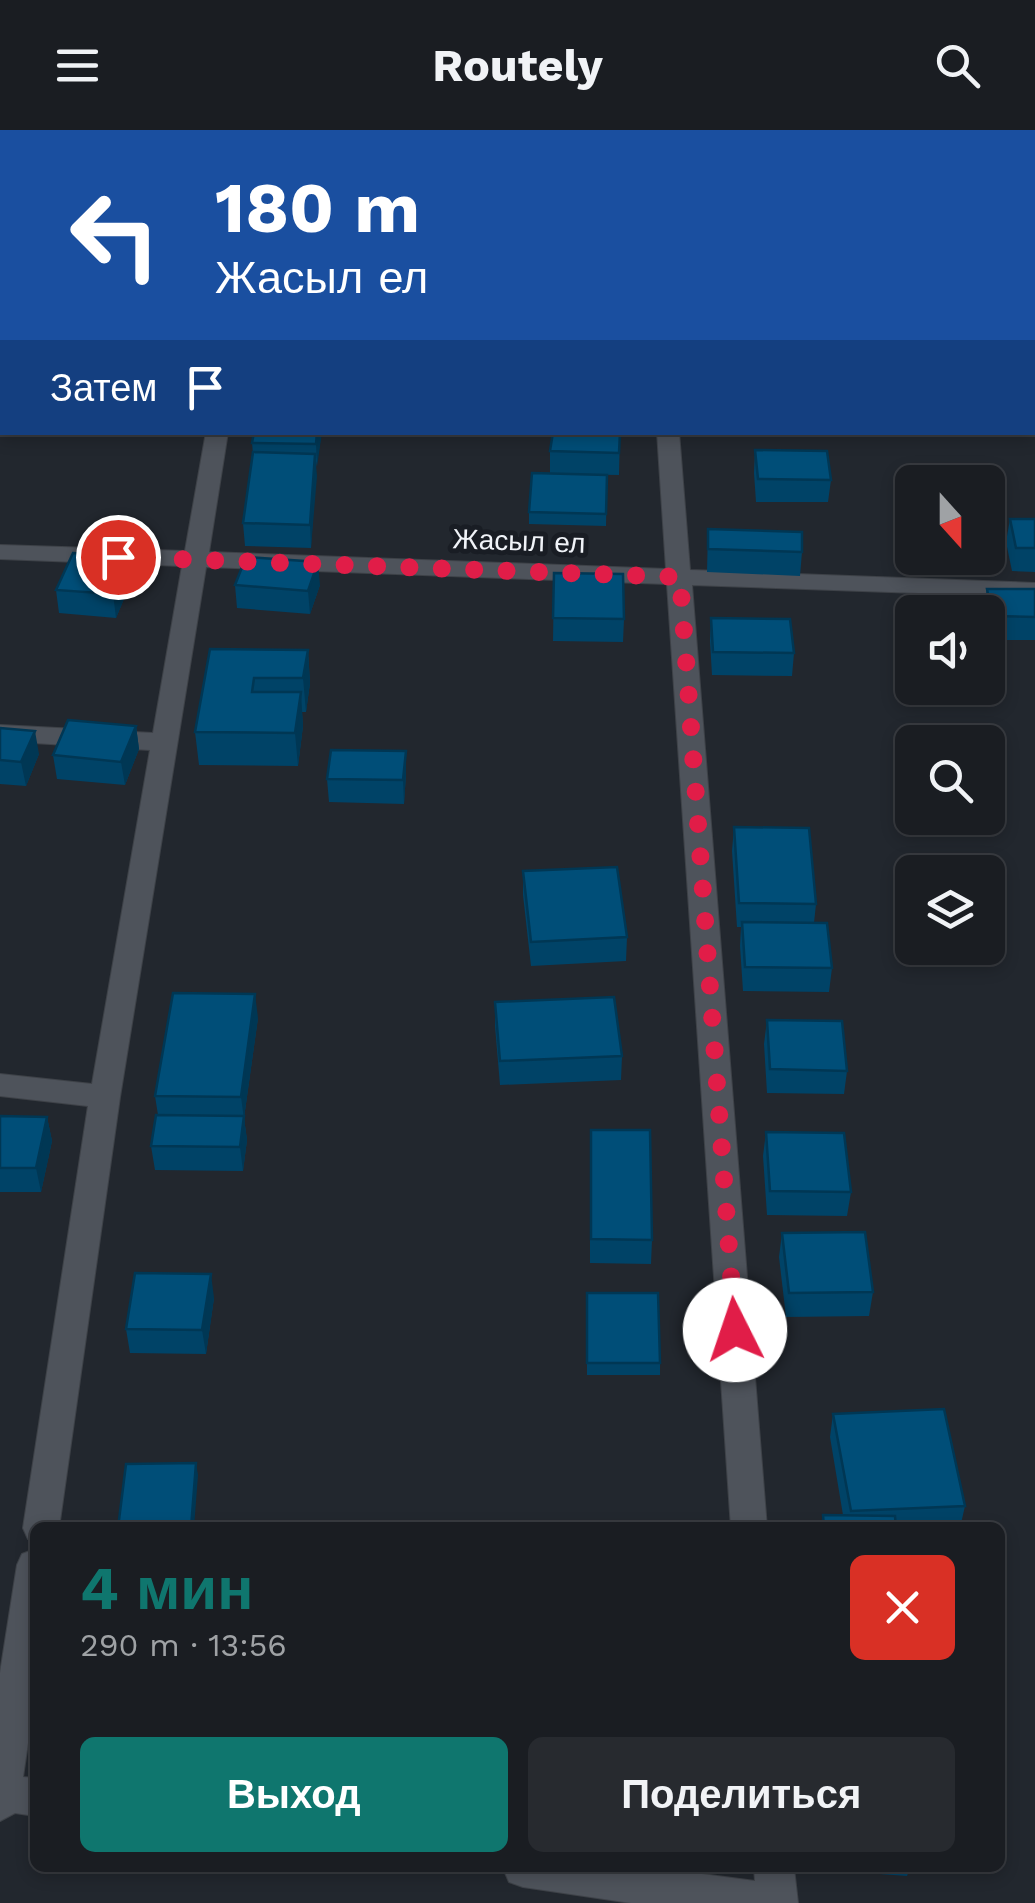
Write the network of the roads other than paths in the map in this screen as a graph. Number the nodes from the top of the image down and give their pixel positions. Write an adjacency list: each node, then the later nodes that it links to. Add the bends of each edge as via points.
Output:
1 (217, 435): 4 (street)
2 (668, 435): 5 (street)
3 (0, 552): 4 (street, Жасыл ел)
4 (196, 560): 5 (street, Жасыл ел); 8 (street)
5 (680, 577): 6 (street, Жасыл ел); 12 (street)
6 (1035, 590)
7 (0, 733): 8 (street)
8 (165, 742): 10 (street)
9 (0, 1085): 10 (street)
10 (105, 1097): 11 (street)
11 (41, 1522)
12 (749, 1522)
13 (30, 1598): 14 (street)
14 (1, 1792): 15 (street); 16 (street)
15 (30, 1796)
16 (0, 1802)
17 (551, 1872): 19 (street)
18 (774, 1872): 20 (street)
19 (768, 1903)
20 (777, 1903)

